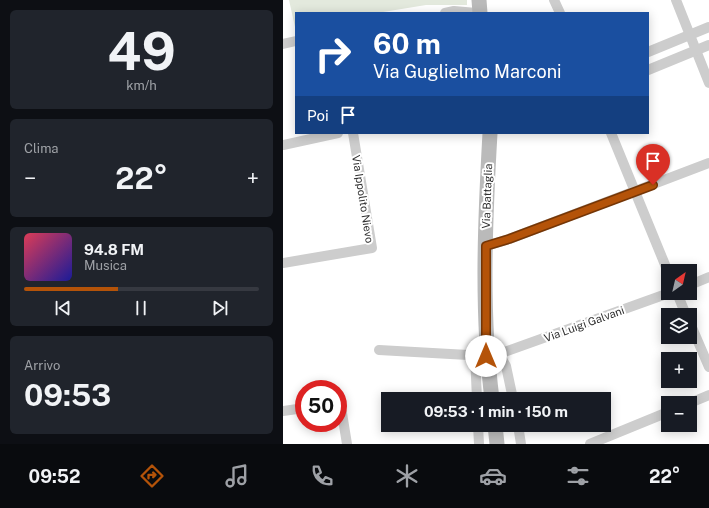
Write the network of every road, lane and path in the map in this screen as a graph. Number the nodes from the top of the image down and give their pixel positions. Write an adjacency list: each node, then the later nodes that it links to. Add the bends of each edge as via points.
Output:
1 (479, 0): 6 (main road)
2 (554, 0): 7 (street)
3 (676, 0): 9 (street)
4 (450, 12): 5 (street)
5 (465, 12)
6 (480, 12)
7 (560, 12)
8 (709, 27): 9 (street)
9 (691, 35): 13 (street); 14 (street)
10 (295, 41): 11 (street)
11 (283, 44)
12 (709, 45): 13 (street)
13 (696, 50): 15 (street); 16 (street)
14 (649, 52)
15 (649, 70)
16 (709, 83)
17 (333, 134): 21 (street)
18 (353, 134): 25 (street, Via Ippolito Nievo, via 372,248)
19 (490, 134): 24 (main road, Via Battaglia)
20 (611, 134): 23 (street)
21 (283, 145)
22 (709, 163): 23 (street)
23 (635, 192): 24 (street); 26 (street)
24 (486, 246): 32 (main road, Via Battaglia)
25 (283, 263)
26 (665, 264)
27 (709, 276): 28 (street)
28 (697, 281)
29 (661, 296): 32 (street, Via Luigi Galvani)
30 (697, 339): 33 (street)
31 (379, 350): 32 (street)
32 (487, 355): 34 (street, Via Battaglia); 35 (main road, Via Battaglia); 36 (street, via 506,366)
33 (709, 367)
34 (479, 392)
35 (491, 392)
36 (512, 392)
37 (709, 395): 38 (street)
38 (697, 400)
39 (295, 409): 40 (street)
40 (283, 411)
41 (661, 415): 50 (street)
42 (345, 432): 46 (street)
43 (478, 432): 47 (street)
44 (496, 432): 48 (main road)
45 (519, 432): 49 (street)
46 (347, 444)
47 (479, 444)
48 (497, 444)
49 (521, 444)
50 (590, 444)

